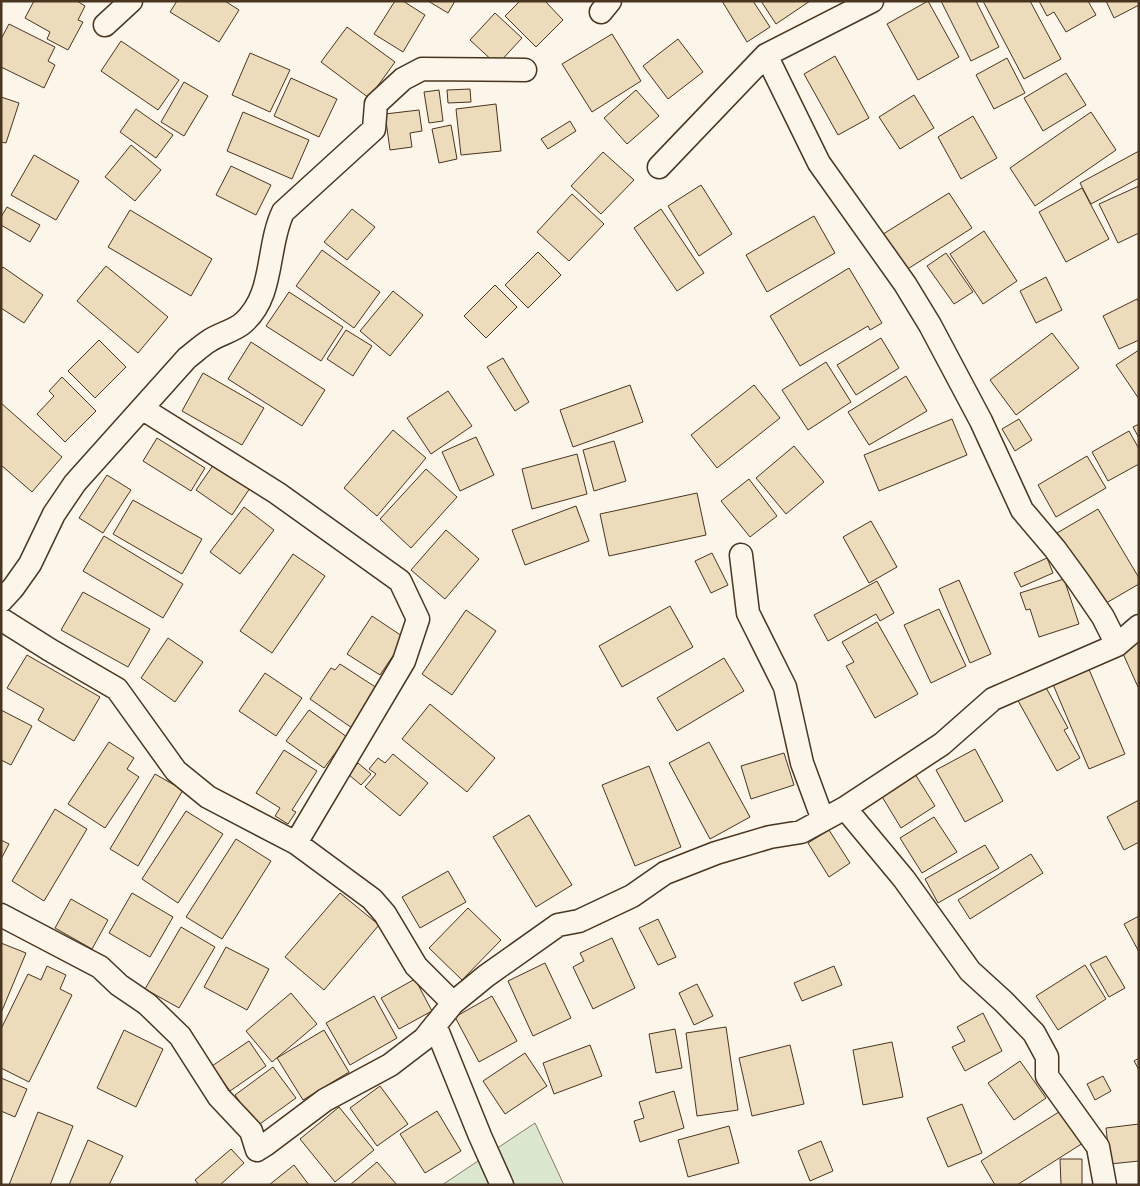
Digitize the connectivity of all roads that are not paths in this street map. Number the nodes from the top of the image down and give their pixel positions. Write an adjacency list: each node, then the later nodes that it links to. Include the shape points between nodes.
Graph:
1 (131, 1): 3 (street)
2 (872, 1): 4 (street)
3 (105, 25)
4 (766, 55): 6 (street); 12 (street, via 819,163 905,284 930,325 981,421 1022,510 1079,582)
5 (525, 70): 7 (street, via 422,69 403,79 376,104 374,129 283,212 277,225 259,304 242,324 209,341 188,358)
6 (659, 167)
7 (143, 409): 9 (street, via 76,483 54,514 30,564); 15 (street, via 277,493 400,581 418,619 404,661)
8 (741, 554): 14 (street, via 748,613 784,686 802,763)
9 (1, 601)
10 (1, 619): 15 (street, via 117,689 176,771 208,797)
11 (1139, 626): 12 (street)
12 (1117, 645): 13 (street, via 992,699 942,744)
13 (845, 808): 14 (street); 20 (street, via 904,880 970,971 1034,1033 1047,1057 1048,1076 1098,1147)
14 (823, 820): 17 (street, via 801,832 770,837 716,853 665,873 632,896 579,921 558,925)
15 (296, 843): 17 (street, via 372,899 385,914 416,966)
16 (1, 915): 18 (street, via 100,967 147,1004 180,1036 219,1097 251,1131 257,1150 325,1100 390,1065 424,1039)
17 (453, 1003): 18 (street)
18 (435, 1025): 19 (street)
19 (502, 1185)
20 (1105, 1185)

